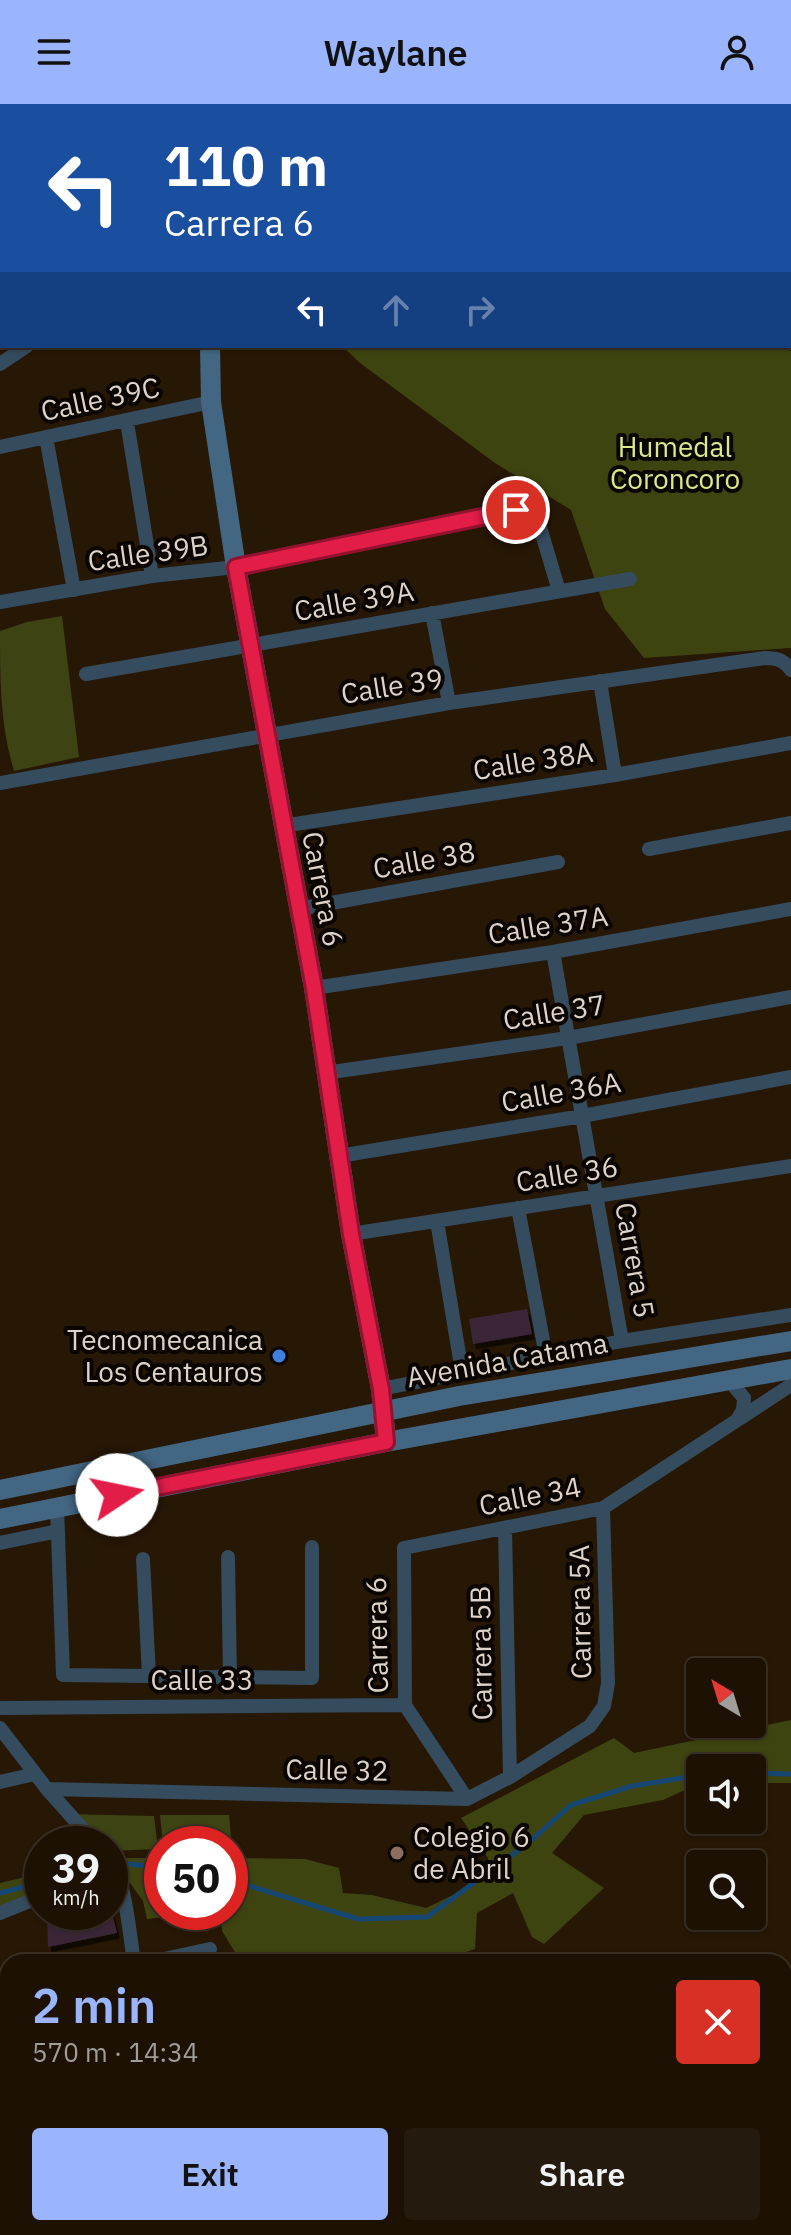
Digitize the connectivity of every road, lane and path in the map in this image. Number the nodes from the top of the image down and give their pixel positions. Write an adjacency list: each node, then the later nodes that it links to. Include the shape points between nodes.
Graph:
1 (24, 348): 3 (street)
2 (210, 348): 4 (main road, Carrera 6)
3 (0, 364)
4 (211, 402): 5 (street, Calle 39C); 8 (main road, Carrera 6)
5 (127, 422): 6 (street, Calle 39C); 9 (street)
6 (46, 437): 7 (street, Calle 39C); 11 (street)
7 (0, 447)
8 (236, 567): 9 (street, Calle 39B); 12 (street, Calle 39B, via 527,510 537,517); 15 (main road, Carrera 6)
9 (152, 576): 11 (street, Calle 39B)
10 (630, 579): 12 (street, Calle 39A)
11 (74, 590): 13 (street, Calle 39B)
12 (559, 591): 14 (street, Calle 39A)
13 (0, 602)
14 (432, 613): 15 (street, Calle 39A); 19 (street)
15 (251, 645): 17 (street, Calle 39A); 20 (main road, Carrera 6)
16 (791, 670): 18 (street, Calle 39, via 777,658 765,658)
17 (86, 674)
18 (600, 681): 19 (street, Calle 39); 22 (street)
19 (449, 703): 20 (street, Calle 39)
20 (268, 733): 23 (street, Calle 39); 25 (main road, Carrera 6)
21 (791, 743): 22 (street, Calle 38A)
22 (615, 775): 25 (street, Calle 38A)
23 (0, 783)
24 (791, 823): 26 (street)
25 (282, 826): 28 (main road, Carrera 6)
26 (649, 849)
27 (558, 862): 28 (street, Calle 38)
28 (298, 909): 31 (main road, Carrera 6)
29 (791, 909): 30 (street, Calle 37A)
30 (553, 952): 31 (street, Calle 37A); 33 (street, Carrera 5)
31 (314, 988): 34 (main road, Carrera 6)
32 (791, 997): 33 (street, Calle 37)
33 (568, 1038): 34 (street, Calle 37); 36 (street, Carrera 5)
34 (325, 1073): 37 (main road, Carrera 6)
35 (791, 1077): 36 (street, Calle 36A)
36 (582, 1116): 37 (street, Calle 36A); 39 (street, Carrera 5)
37 (339, 1156): 42 (main road, Carrera 6)
38 (791, 1166): 39 (street, Calle 36)
39 (597, 1196): 40 (street, Calle 36); 44 (street, Carrera 5)
40 (518, 1208): 41 (street, Calle 36); 46 (street)
41 (437, 1221): 42 (street, Calle 36); 48 (street)
42 (351, 1234): 51 (main road, Carrera 6)
43 (791, 1315): 44 (street, Avenida Catama)
44 (622, 1341): 46 (street, Avenida Catama)
45 (791, 1341): 52 (main road, Avenida Catama)
46 (546, 1356): 48 (street, Avenida Catama)
47 (791, 1369): 49 (main road, Avenida Catama)
48 (462, 1372): 51 (street, Avenida Catama)
49 (729, 1380): 53 (street, via 744,1398); 54 (main road, Avenida Catama)
50 (791, 1385): 53 (street, Calle 34)
51 (381, 1389): 52 (main road, Carrera 6)
52 (383, 1411): 54 (main road, Carrera 6); 55 (main road, Avenida Catama)
53 (737, 1420): 57 (street, Calle 34)
54 (386, 1442): 56 (main road, Avenida Catama)
55 (0, 1490)
56 (57, 1507): 58 (main road, Avenida Catama); 60 (street)
57 (603, 1508): 59 (street, Calle 34); 70 (street, Carrera 5A, via 608,1683)
58 (0, 1519)
59 (505, 1528): 63 (street, Calle 34); 73 (street, Carrera 5B)
60 (58, 1531): 61 (street); 66 (street, via 63,1675)
61 (0, 1543)
62 (312, 1547): 67 (street, via 312,1678)
63 (404, 1548): 68 (street, Carrera 6)
64 (228, 1557): 67 (street)
65 (143, 1559): 66 (street)
66 (149, 1676): 67 (street)
67 (230, 1677)
68 (405, 1705): 69 (street, Calle 33); 76 (street, Carrera 6)
69 (0, 1708)
70 (600, 1713): 73 (street, Calle 32, via 590,1726)
71 (0, 1728): 72 (street)
72 (35, 1774): 74 (street); 75 (street)
73 (510, 1777): 76 (street, Calle 32)
74 (0, 1782)
75 (47, 1789): 76 (street, Calle 32); 77 (street)
76 (467, 1799)
77 (80, 1826)
78 (24, 1903): 79 (street)
79 (0, 1913)
80 (127, 1930): 82 (street)
81 (210, 1949): 83 (street)
82 (132, 1954)
83 (187, 1954)

